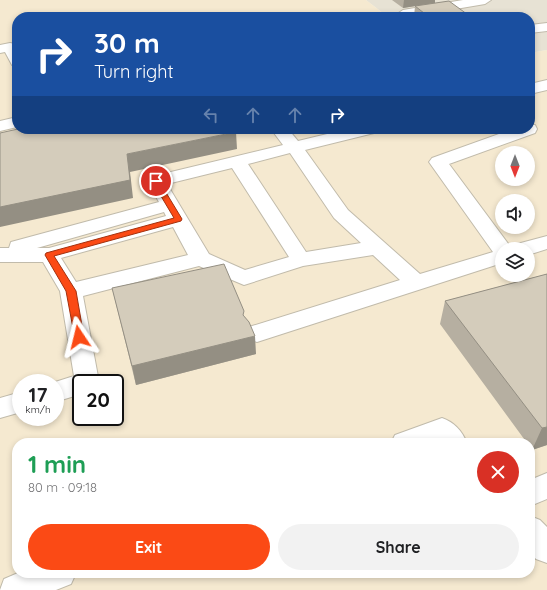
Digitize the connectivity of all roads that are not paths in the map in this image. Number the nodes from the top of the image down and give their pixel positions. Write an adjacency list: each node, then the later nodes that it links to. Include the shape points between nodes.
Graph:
1 (485, 0): 2 (lane)
2 (415, 12)
3 (547, 27): 4 (lane)
4 (535, 28)
5 (0, 49): 6 (lane, via 10,47)
6 (12, 51)
7 (547, 85): 8 (lane)
8 (535, 88)
9 (12, 123): 10 (lane)
10 (0, 126)
11 (283, 134): 14 (lane)
12 (329, 134): 14 (lane)
13 (513, 134): 17 (lane, via 438,162)
14 (294, 147): 15 (lane); 20 (lane, via 341,214)
15 (237, 161): 16 (lane, via 156,181); 25 (lane)
16 (174, 212): 21 (lane); 22 (lane); 24 (lane)
17 (497, 242)
18 (547, 242): 19 (lane)
19 (535, 246)
20 (378, 248): 25 (lane); 26 (lane)
21 (0, 254): 22 (lane)
22 (49, 255): 27 (lane)
23 (495, 258): 26 (lane)
24 (201, 259): 25 (lane, via 244,278); 27 (lane)
25 (301, 260)
26 (416, 283): 28 (lane)
27 (71, 291): 29 (lane)
28 (257, 334)
29 (86, 374)
30 (12, 405): 31 (lane)
31 (0, 408)
32 (418, 438): 33 (lane, via 442,429)
33 (450, 438)
34 (547, 486): 35 (lane)
35 (535, 491)
36 (535, 536): 37 (lane)
37 (547, 549)
38 (47, 578): 39 (lane)
39 (15, 590)

